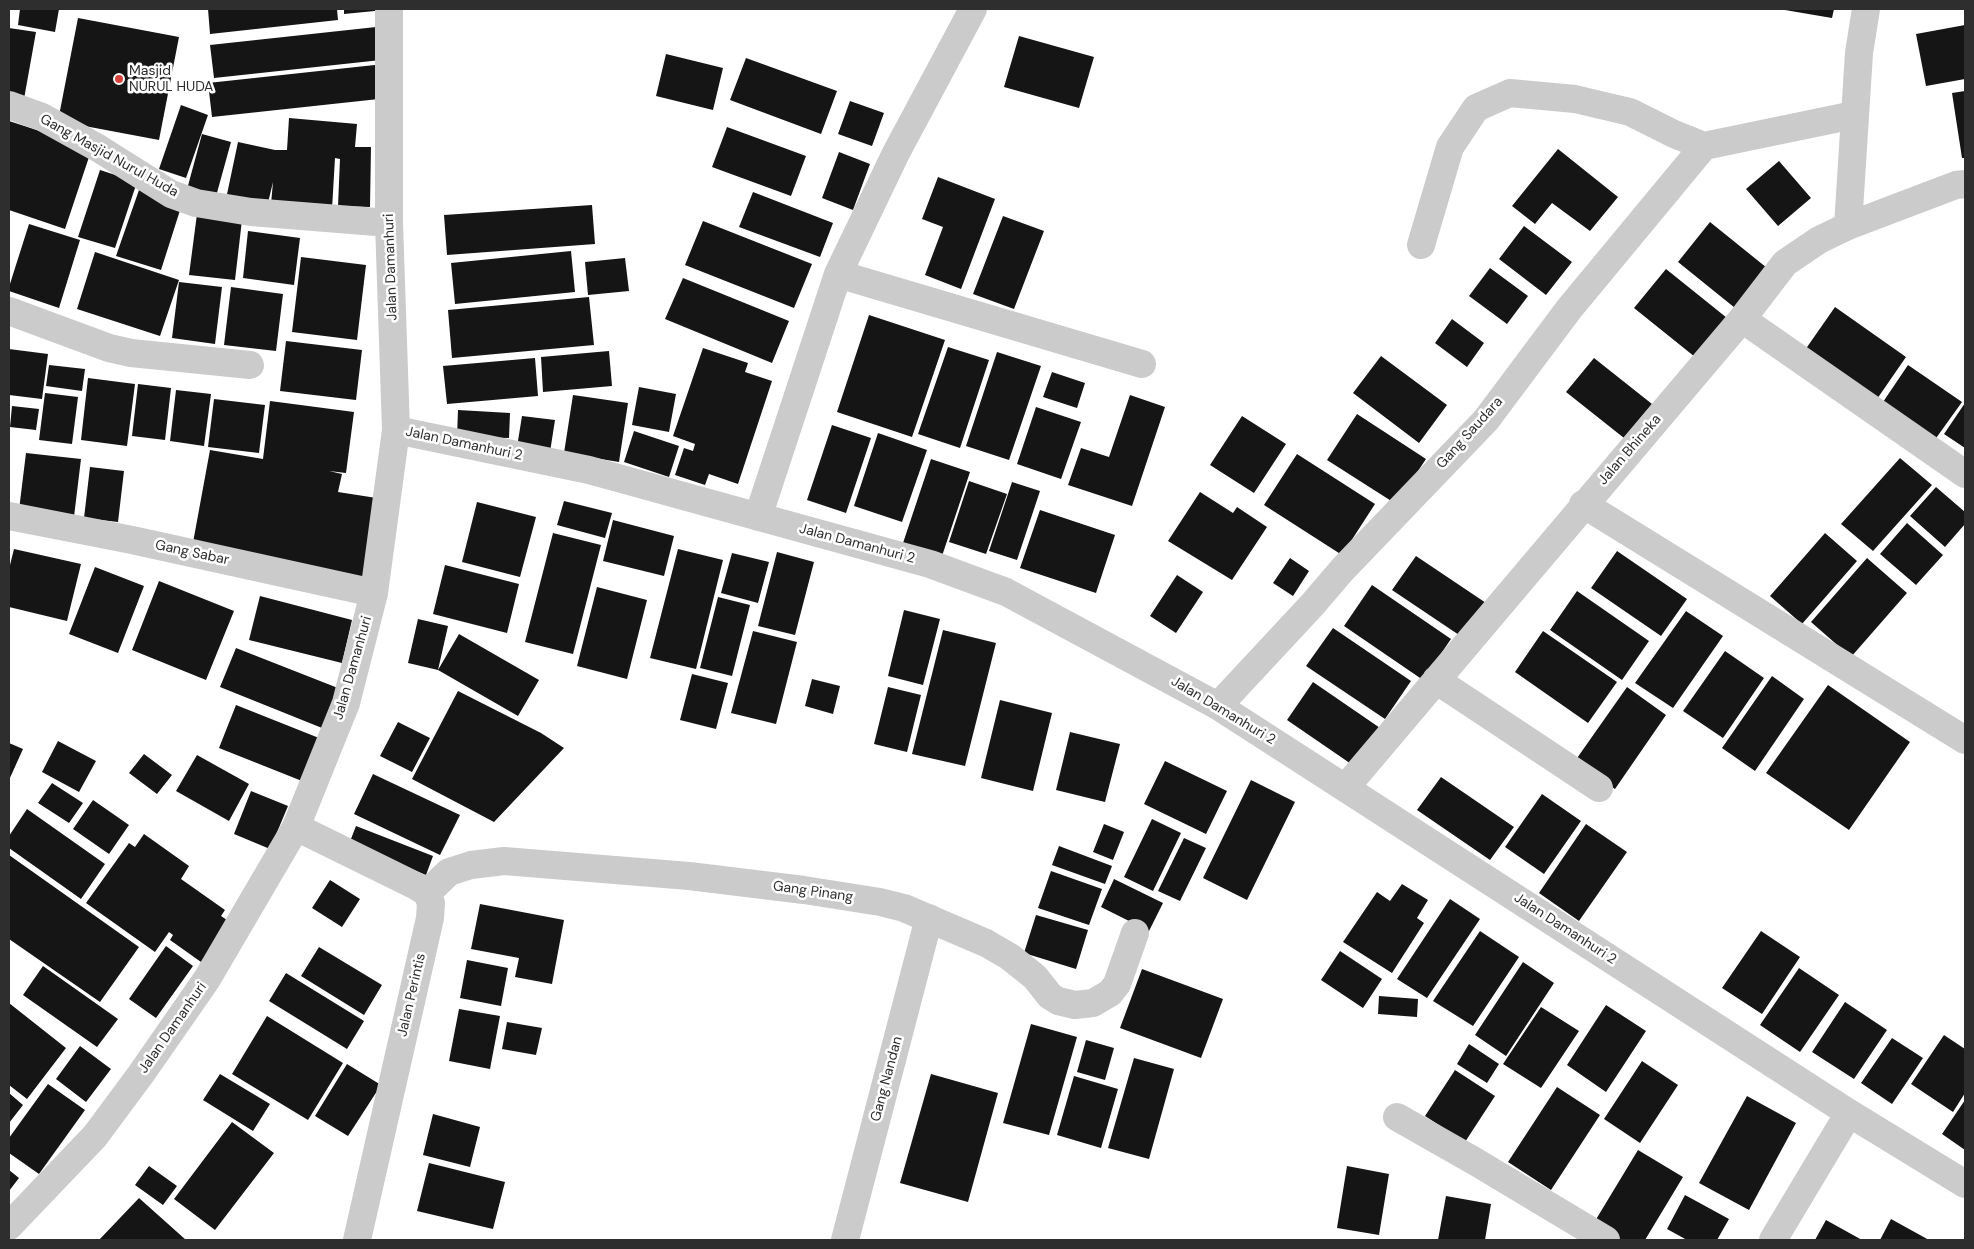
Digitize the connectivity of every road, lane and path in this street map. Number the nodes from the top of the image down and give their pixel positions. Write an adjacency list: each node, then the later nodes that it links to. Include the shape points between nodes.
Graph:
1 (390, 9): 8 (street, Jalan Damanhuri)
2 (973, 9): 11 (street, via 896,153)
3 (1866, 9): 5 (street)
4 (9, 105): 8 (street, Gang Masjid Nurul Huda, via 42,117 171,194 196,202 251,212)
5 (1854, 115): 6 (street); 9 (street)
6 (1704, 146): 10 (street, via 1630,112 1574,99 1510,94 1476,108 1450,147); 23 (street, Gang Saudara, via 1569,309 1486,420 1342,570)
7 (1965, 184): 9 (street, Jalan Bhineka)
8 (389, 223): 16 (street, Jalan Damanhuri)
9 (1848, 226): 13 (street, Jalan Bhineka, via 1784,263)
10 (1421, 245)
11 (838, 274): 14 (street); 20 (street)
12 (9, 311): 15 (street, via 130,353)
13 (1742, 319): 17 (street); 18 (street, Jalan Bhineka)
14 (1142, 364)
15 (250, 365)
16 (396, 430): 20 (street, Jalan Damanhuri 2, via 589,470); 21 (street, Jalan Damanhuri)
17 (1965, 474)
18 (1583, 504): 22 (street, Jalan Bhineka); 24 (street)
19 (9, 516): 21 (street, Gang Sabar)
20 (758, 517): 23 (street, Jalan Damanhuri 2, via 930,564 1006,592)
21 (374, 593): 27 (street, Jalan Damanhuri, via 346,704)
22 (1436, 680): 25 (street, Jalan Bhineka); 26 (street)
23 (1218, 706): 25 (street, Jalan Damanhuri 2)
24 (1965, 740)
25 (1346, 787): 31 (street, Jalan Damanhuri 2)
26 (1599, 788)
27 (296, 827): 28 (street); 34 (street, Jalan Damanhuri, via 208,978 141,1074 95,1136)
28 (427, 893): 29 (street, Gang Pinang, via 449,872 471,865 504,861 689,876 804,890 880,902); 35 (street, Jalan Perintis, via 431,903 430,918)
29 (929, 918): 30 (street, Gang Pinang, via 986,942 1035,977 1050,996 1075,1005 1093,1003 1110,993 1117,984); 36 (street, Gang Nandan)
30 (1135, 932)
31 (1849, 1113): 33 (street, Jalan Damanhuri 2); 38 (street)
32 (1397, 1117): 37 (street)
33 (1965, 1184)
34 (9, 1226)
35 (357, 1240)
36 (845, 1240)
37 (1606, 1240)
38 (1773, 1240)

